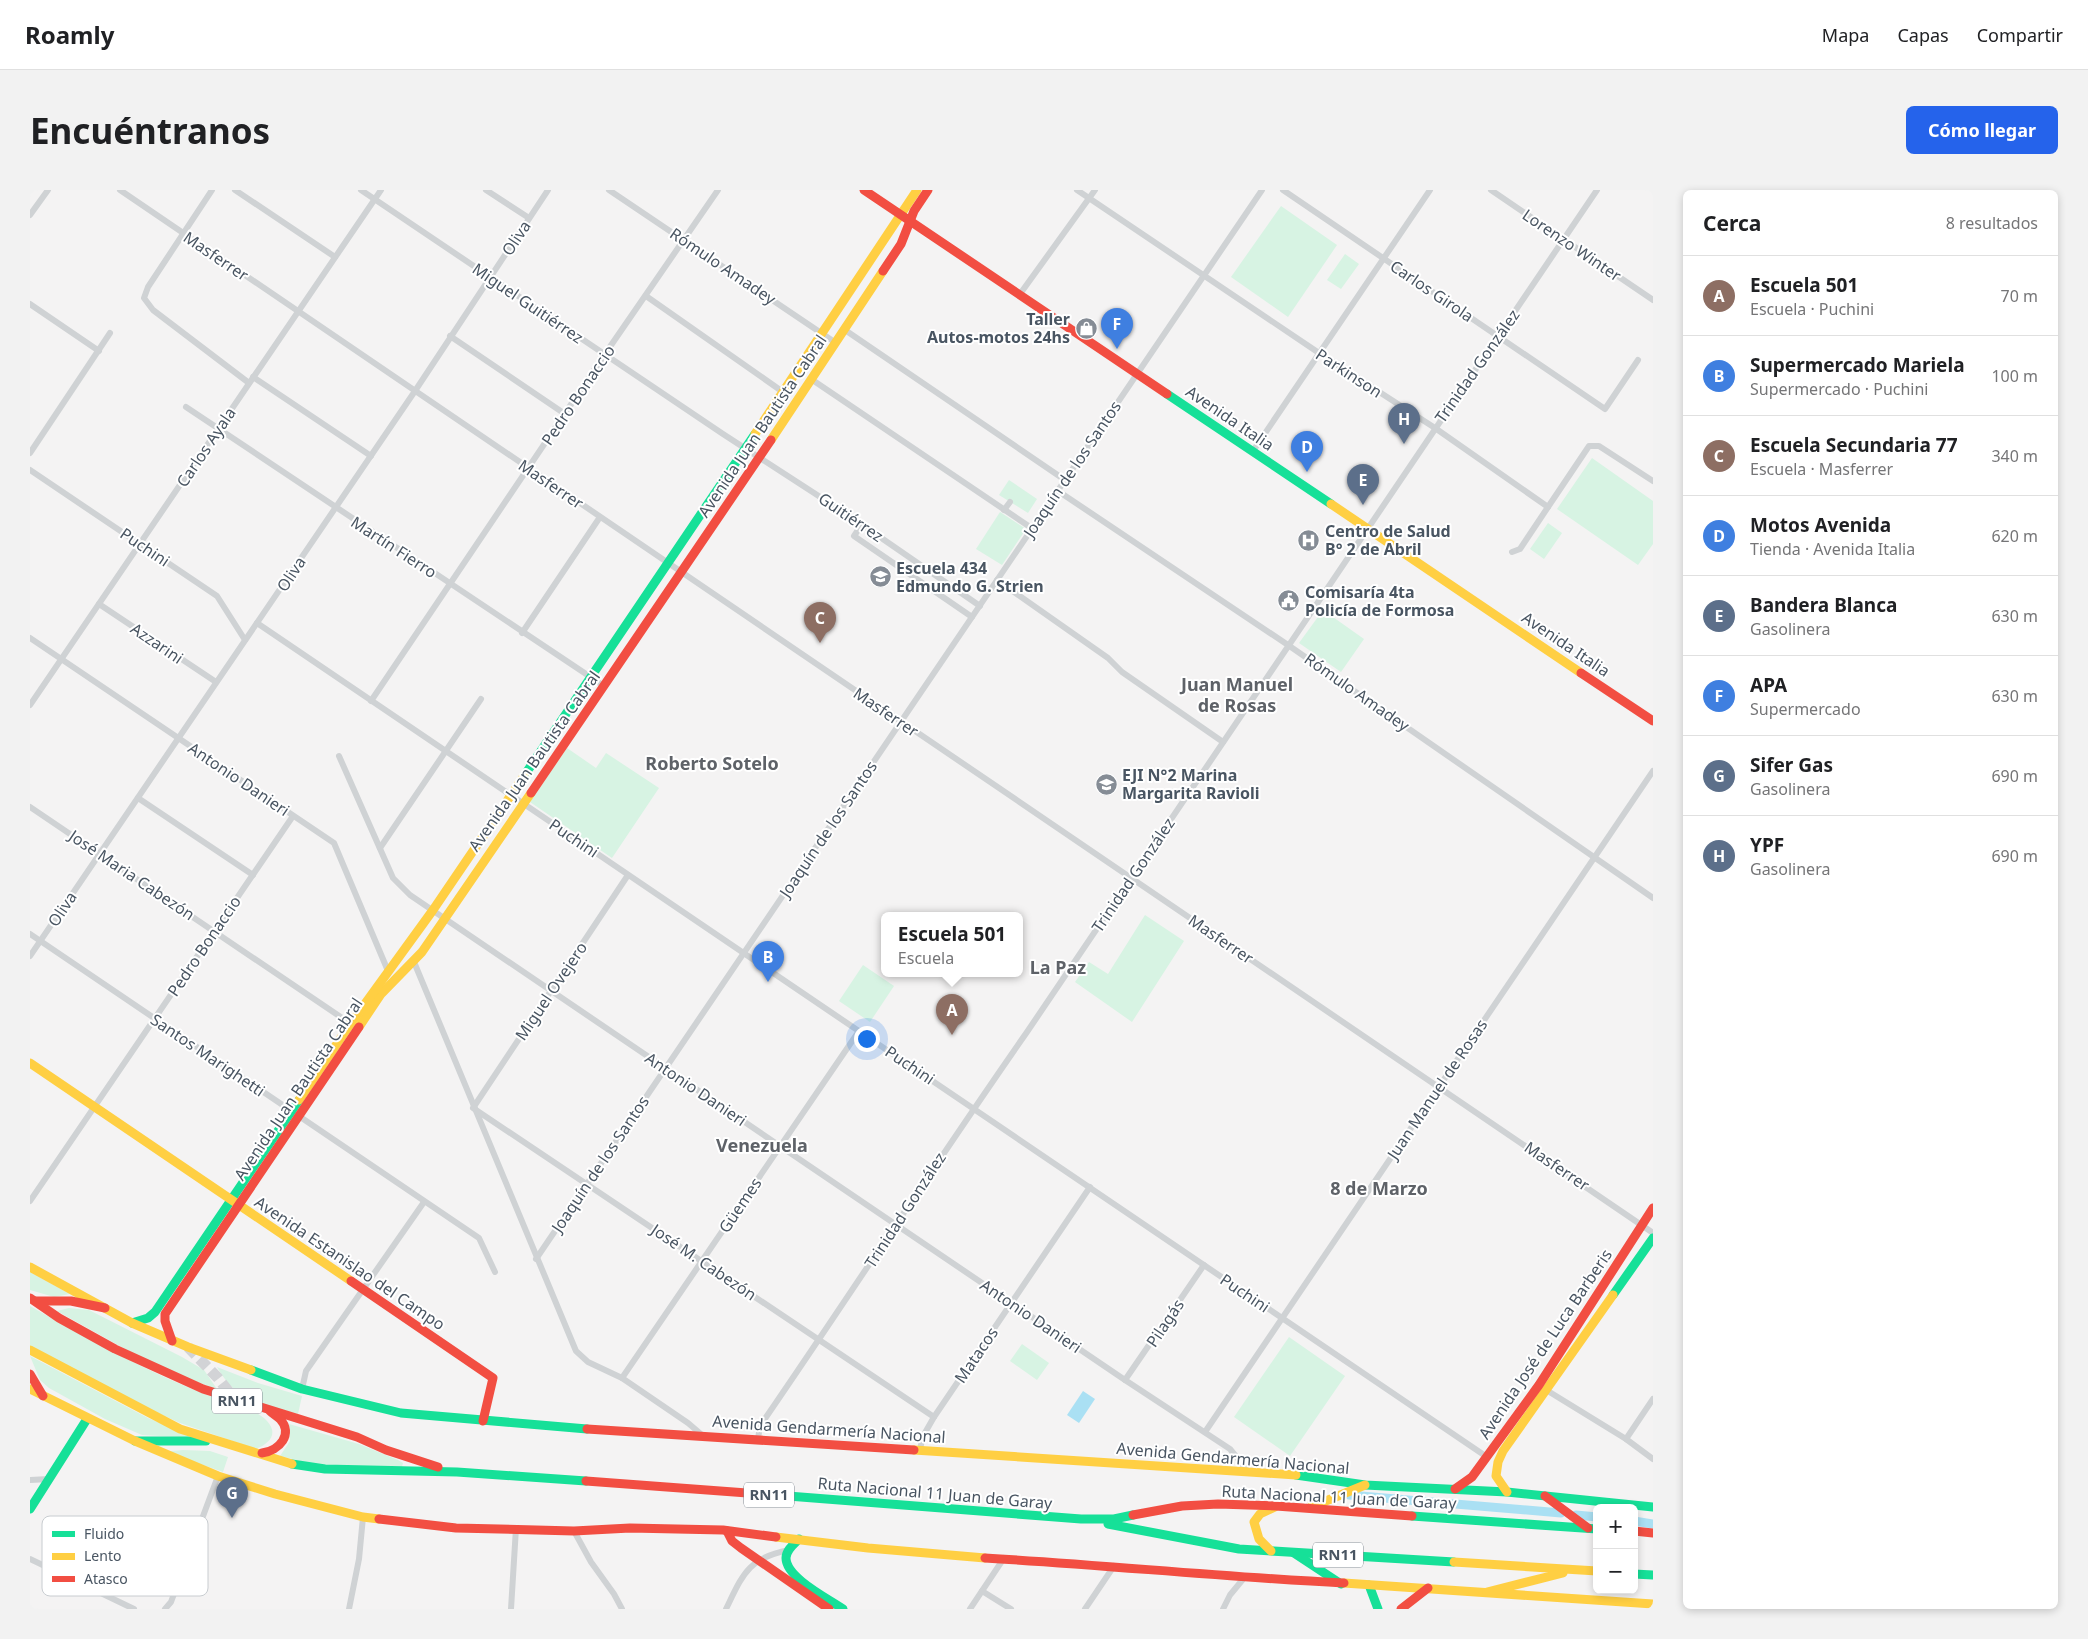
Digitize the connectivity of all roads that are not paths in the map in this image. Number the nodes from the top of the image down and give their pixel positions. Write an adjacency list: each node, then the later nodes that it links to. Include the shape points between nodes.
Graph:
1 (48, 190): 24 (street)
2 (120, 190): 27 (street, Masferrer)
3 (212, 190): 27 (street)
4 (235, 190): 30 (street)
5 (362, 190): 22 (street, Miguel Guitiérrez)
6 (381, 190): 22 (street, Carlos Ayala)
7 (486, 190): 25 (street)
8 (548, 190): 25 (street, Oliva)
9 (609, 190): 29 (street, Rómulo Amadey)
10 (718, 190): 29 (street, Pedro Bonaccio)
11 (864, 190): 23 (main road, Avenida Italia)
12 (917, 190): 23 (main road, Avenida Juan Bautista Cabral)
13 (928, 190): 26 (main road, Avenida Juan Bautista Cabral)
14 (1077, 190): 21 (street, Parkinson)
15 (1094, 190): 21 (street)
16 (1262, 190): 32 (street, Joaquín de los Santos)
17 (1283, 190): 31 (street, Carlos Girola)
18 (1430, 190): 31 (street)
19 (1491, 190): 28 (street, Lorenzo Winter)
20 (1597, 190): 28 (street, Trinidad González)
21 (1089, 198): 32 (street, Parkinson); 34 (street)
22 (375, 199): 30 (street, Carlos Ayala); 33 (street, Miguel Guitiérrez)
23 (900, 215): 26 (main road, Avenida Italia); 41 (main road, Avenida Juan Bautista Cabral)
24 (30, 216)
25 (529, 218): 33 (street, Oliva)
26 (910, 221): 34 (main road, Avenida Italia); 39 (main road, Avenida Juan Bautista Cabral, via 901,244)
27 (183, 234): 38 (street, Masferrer); 51 (street, via 144,298 153,310)
28 (1564, 239): 36 (street, Lorenzo Winter); 43 (street, Trinidad González)
29 (683, 240): 35 (street, Pedro Bonaccio); 41 (street, Rómulo Amadey)
30 (335, 257): 38 (street, Carlos Ayala)
31 (1384, 258): 43 (street, Carlos Girola); 46 (street)
32 (1203, 274): 46 (street, Parkinson); 49 (street, Joaquín de los Santos)
33 (489, 277): 42 (street, Oliva); 47 (street, Miguel Guitiérrez)
34 (1020, 294): 49 (main road, Avenida Italia)
35 (646, 296): 47 (street, Pedro Bonaccio); 53 (street)
36 (1653, 300)
37 (30, 304): 45 (street)
38 (298, 312): 51 (street, Carlos Ayala); 52 (street, Masferrer)
39 (845, 330): 44 (main road, Avenida Juan Bautista Cabral); 65 (street)
40 (110, 333): 45 (street)
41 (823, 334): 44 (street, Rómulo Amadey); 53 (main road, Avenida Juan Bautista Cabral)
42 (450, 336): 52 (street, Oliva); 55 (street)
43 (1498, 336): 48 (street, Carlos Girola, via 1605,409); 56 (street, Trinidad González)
44 (836, 343): 50 (main road, Avenida Juan Bautista Cabral)
45 (99, 351): 60 (street)
46 (1319, 353): 56 (street, Parkinson); 59 (street)
47 (605, 354): 55 (street, Pedro Bonaccio); 58 (street, Miguel Guitiérrez)
48 (1638, 360)
49 (1137, 374): 59 (main road, Avenida Italia); 65 (street, Joaquín de los Santos)
50 (811, 379): 62 (main road, Avenida Juan Bautista Cabral); 71 (street)
51 (251, 380): 57 (street, Carlos Ayala); 61 (street)
52 (415, 391): 61 (street, Oliva); 63 (street, Masferrer)
53 (783, 392): 58 (main road, Avenida Juan Bautista Cabral)
54 (186, 407): 57 (street, Martín Fierro)
55 (565, 414): 63 (street, Pedro Bonaccio)
56 (1434, 428): 69 (street, Parkinson); 75 (street, Trinidad González)
57 (218, 429): 70 (street, Martín Fierro); 76 (street, Carlos Ayala)
58 (746, 447): 62 (street, Guitiérrez); 78 (main road, Avenida Juan Bautista Cabral)
59 (1253, 451): 75 (main road, Avenida Italia)
60 (30, 454)
61 (371, 456): 70 (street, Oliva)
62 (759, 456): 73 (street, Guitiérrez); 79 (main road, Avenida Juan Bautista Cabral)
63 (528, 469): 72 (street, Masferrer); 81 (street, Pedro Bonaccio)
64 (30, 470): 76 (street, Puchini)
65 (1065, 480): 67 (street, Joaquín de los Santos)
66 (1653, 481): 69 (street, via 1599,446 1589,446)
67 (1058, 491): 74 (street, Joaquín de los Santos); 89 (street, Rómulo Amadey)
68 (1010, 502): 71 (street)
69 (1548, 507): 77 (street, via 1520,549)
70 (336, 508): 81 (street, Martín Fierro); 85 (street, Oliva)
71 (1004, 510): 74 (street)
72 (600, 517): 78 (street, Masferrer); 86 (street)
73 (862, 524): 83 (street, Guitiérrez); 84 (street, via 854,536)
74 (1033, 528): 80 (street, Joaquín de los Santos)
75 (1367, 528): 89 (street, Trinidad González); 97 (main road, Avenida Italia)
76 (140, 544): 82 (street, Carlos Ayala); 88 (street, Puchini, via 217,596)
77 (1512, 552)
78 (667, 563): 79 (street, Masferrer); 91 (main road, Avenida Juan Bautista Cabral)
79 (682, 573): 93 (main road, Avenida Juan Bautista Cabral); 98 (street, Masferrer)
80 (997, 580): 83 (street, Joaquín de los Santos); 100 (street)
81 (450, 584): 86 (street, Martín Fierro); 95 (street, Pedro Bonaccio)
82 (99, 604): 90 (street, Carlos Ayala); 92 (street, Azzarini)
83 (980, 606): 84 (street, Joaquín de los Santos)
84 (972, 617): 98 (street, Joaquín de los Santos)
85 (257, 623): 88 (street, Oliva); 95 (street, Puchini)
86 (522, 633): 91 (street, Martín Fierro)
87 (30, 638): 90 (street, Antonio Danieri)
88 (245, 640): 92 (street, Oliva)
89 (1288, 645): 100 (street, Trinidad González); 111 (street, Rómulo Amadey)
90 (61, 659): 96 (street, Carlos Ayala); 99 (street, Antonio Danieri)
91 (590, 678): 93 (street, Martín Fierro); 104 (main road, Avenida Juan Bautista Cabral)
92 (216, 682): 99 (street, Oliva)
93 (604, 686): 106 (main road, Avenida Juan Bautista Cabral)
94 (481, 699): 101 (street)
95 (371, 701): 101 (street, Puchini)
96 (30, 705)
97 (1653, 721)
98 (901, 722): 114 (street, Masferrer); 121 (street, Joaquín de los Santos)
99 (178, 738): 105 (street, Oliva); 108 (street, Antonio Danieri)
100 (1223, 742): 114 (street, Trinidad González)
101 (445, 750): 104 (street, Puchini); 109 (street)
102 (339, 756): 109 (street, Antonio Danieri)
103 (1653, 771): 111 (street, Juan Manuel de Rosas)
104 (510, 795): 106 (street, Puchini); 116 (main road, Avenida Juan Bautista Cabral)
105 (138, 798): 110 (street, Oliva); 112 (street)
106 (523, 803): 113 (street, Puchini); 117 (main road, Avenida Juan Bautista Cabral)
107 (30, 806): 110 (street, José Maria Cabezón)
108 (293, 816): 112 (street, Pedro Bonaccio); 124 (street, Antonio Danieri, via 334,843)
109 (380, 848): 116 (street, Antonio Danieri, via 393,878 410,895)
110 (100, 854): 118 (street, José Maria Cabezón); 120 (street, Oliva)
111 (1595, 856): 115 (street, Rómulo Amadey); 131 (street, Juan Manuel de Rosas)
112 (252, 875): 118 (street, Pedro Bonaccio)
113 (628, 875): 121 (street, Puchini); 125 (street, Miguel Ovejero)
114 (1131, 878): 131 (street, Masferrer); 134 (street, Trinidad González)
115 (1653, 898)
116 (433, 910): 117 (street, Antonio Danieri); 124 (main road, Avenida Juan Bautista Cabral)
117 (445, 918): 123 (main road, Avenida Juan Bautista Cabral); 125 (street, Antonio Danieri)
118 (214, 931): 126 (street, Pedro Bonaccio); 127 (street, José Maria Cabezón)
119 (30, 934): 120 (street, Santos Marighetti)
120 (40, 941): 122 (street, Oliva); 126 (street, Santos Marighetti)
121 (744, 953): 128 (street, Puchini); 130 (street, Joaquín de los Santos)
122 (30, 956)
123 (414, 962): 127 (main road, Avenida Juan Bautista Cabral); 133 (street)
124 (388, 971): 127 (main road, Avenida Juan Bautista Cabral)
125 (551, 991): 130 (street, Antonio Danieri); 133 (street, Miguel Ovejero)
126 (154, 1019): 132 (street, Pedro Bonaccio); 135 (street, Santos Marighetti)
127 (354, 1025): 135 (main road, Avenida Juan Bautista Cabral)
128 (859, 1031): 134 (street, Puchini); 136 (street, Güemes)
129 (30, 1064): 132 (main road, Avenida Estanislao del Campo)
130 (666, 1068): 136 (street, Antonio Danieri); 137 (street, Joaquín de los Santos)
131 (1438, 1087): 144 (street, Masferrer); 156 (street, Juan Manuel de Rosas)
132 (94, 1107): 139 (street, Pedro Bonaccio); 140 (main road, Avenida Estanislao del Campo)
133 (473, 1108): 137 (street, José M. Cabezón); 147 (street)
134 (973, 1109): 138 (street, Puchini); 143 (street, Trinidad González)
135 (294, 1114): 140 (main road, Avenida Juan Bautista Cabral); 141 (street, Santos Marighetti)
136 (780, 1146): 143 (street, Antonio Danieri); 148 (street, Güemes)
137 (587, 1184): 147 (street, Joaquín de los Santos); 148 (street, José M. Cabezón)
138 (1090, 1187): 149 (street, Puchini); 154 (street, Matacos)
139 (30, 1201)
140 (234, 1202): 152 (main road, Avenida Estanislao del Campo); 157 (main road, Avenida Juan Bautista Cabral, via 155,1312 148,1318); 158 (main road, Avenida Juan Bautista Cabral, via 165,1314 164,1321)
141 (424, 1202): 151 (street, Santos Marighetti, via 479,1238); 152 (street)
142 (1653, 1208): 144 (main road, Avenida José de Luca Barberis)
143 (896, 1225): 154 (street, Antonio Danieri); 159 (street, Trinidad González)
144 (1642, 1225): 145 (street, Masferrer); 164 (main road, Avenida José de Luca Barberis)
145 (1653, 1233)
146 (1653, 1238): 167 (main road, Avenida José de Luca Barberis)
147 (536, 1259): 162 (street, via 576,1351 588,1362)
148 (702, 1261): 159 (street, José M. Cabezón); 162 (street, Güemes)
149 (1204, 1265): 156 (street, Puchini); 163 (street, Pilagás)
150 (30, 1267): 155 (main road, Avenida Gendarmería Nacional)
151 (495, 1272)
152 (363, 1290): 166 (street, via 306,1371); 173 (main road, Avenida Estanislao del Campo, via 493,1378)
153 (33, 1300): 155 (main road, via 71,1301); 170 (main road, Ruta Nacional 11 Juan de Garay / RN11, via 129,1356 203,1389)
154 (1011, 1303): 163 (street, Antonio Danieri); 171 (street, Matacos)
155 (105, 1308): 157 (main road, Avenida Gendarmería Nacional)
156 (1282, 1318): 174 (street, Juan Manuel de Rosas); 182 (street, Puchini)
157 (132, 1322): 158 (main road, Avenida Gendarmería Nacional)
158 (172, 1341): 166 (main road, Avenida Gendarmería Nacional)
159 (818, 1341): 171 (street, José M. Cabezón); 176 (street, Trinidad González, via 760,1426)
160 (30, 1350): 178 (main road, Ruta Nacional 11 Juan de Garay / RN11, via 180,1429)
161 (30, 1374): 168 (main road)
162 (622, 1378): 175 (street)
163 (1125, 1380): 174 (street, Antonio Danieri)
164 (1539, 1385): 167 (street); 182 (main road, Avenida José de Luca Barberis)
165 (30, 1389): 168 (main road)
166 (302, 1389): 173 (main road, Avenida Gendarmería Nacional, via 401,1413)
167 (1547, 1391): 177 (street); 191 (main road, Avenida José de Luca Barberis, via 1498,1462 1496,1476)
168 (43, 1396): 172 (main road)
169 (1653, 1400): 177 (street)
170 (267, 1408): 181 (main road, via 280,1420 284,1436 277,1450); 185 (main road, Ruta Nacional 11 Juan de Garay / RN11, via 357,1437 422,1463)
171 (934, 1418): 180 (street, Matacos, via 922,1438)
172 (87, 1419): 179 (main road); 187 (main road)
173 (483, 1421): 175 (main road, Avenida Gendarmería Nacional)
174 (1205, 1432): 184 (street, Antonio Danieri, via 1230,1449)
175 (702, 1435): 176 (main road, Avenida Gendarmería Nacional)
176 (758, 1439): 180 (main road, Avenida Gendarmería Nacional)
177 (1626, 1439): 183 (street)
178 (216, 1440): 179 (main road); 181 (main road, Ruta Nacional 11 Juan de Garay / RN11)
179 (135, 1441): 186 (main road)
180 (920, 1451): 184 (main road, Avenida Gendarmería Nacional)
181 (257, 1453): 185 (main road, Ruta Nacional 11 Juan de Garay / RN11, via 296,1465 325,1469)
182 (1487, 1457): 190 (main road, Avenida José de Luca Barberis, via 1472,1477)
183 (1653, 1459)
184 (1248, 1471): 189 (main road, Avenida Gendarmería Nacional)
185 (457, 1472): 199 (main road, Ruta Nacional 11 Juan de Garay / RN11)
186 (218, 1476): 197 (street); 198 (main road)
187 (49, 1479): 188 (street); 196 (main road)
188 (30, 1480)
189 (1365, 1484): 190 (main road, Avenida Gendarmería Nacional); 194 (main road)
190 (1454, 1489): 191 (main road, Avenida Gendarmería Nacional)
191 (1508, 1492): 192 (main road, Avenida Gendarmería Nacional)
192 (1545, 1496): 195 (main road, Avenida Gendarmería Nacional); 201 (main road)
193 (1276, 1506): 194 (main road, Ruta Nacional 11 Juan de Garay / RN11); 199 (main road, Ruta Nacional 11 Juan de Garay / RN11, via 1218,1504 1114,1519); 208 (main road, via 1260,1514 1254,1522 1254,1533)
194 (1308, 1508): 201 (main road, Ruta Nacional 11 Juan de Garay / RN11)
195 (1653, 1508)
196 (30, 1509)
197 (203, 1516)
198 (363, 1517): 200 (main road, via 456,1528); 230 (street)
199 (1081, 1519): 208 (main road, Ruta Nacional 11 Juan de Garay / RN11, via 1202,1543)
200 (516, 1528): 202 (main road); 231 (street)
201 (1592, 1528)
202 (574, 1531): 203 (main road, via 630,1528); 232 (street)
203 (727, 1531): 206 (main road); 212 (main road, via 732,1541)
204 (1638, 1531): 205 (main road)
205 (1653, 1533)
206 (799, 1539): 207 (main road); 211 (main road, via 897,1551)
207 (789, 1550): 212 (street, via 768,1554); 235 (main road, via 786,1559 792,1574)
208 (1271, 1550): 209 (main road, Ruta Nacional 11 Juan de Garay / RN11)
209 (1293, 1552): 215 (main road, Ruta Nacional 11 Juan de Garay / RN11); 220 (main road)
210 (30, 1558): 213 (street)
211 (1004, 1558): 214 (main road); 223 (street)
212 (758, 1560): 233 (street, via 744,1574); 234 (main road)
213 (42, 1564)
214 (1114, 1566): 219 (main road); 238 (street)
215 (1573, 1570): 216 (main road, Ruta Nacional 11 Juan de Garay / RN11); 224 (main road)
216 (1593, 1571)
217 (1638, 1574): 218 (main road)
218 (1653, 1574)
219 (1244, 1578): 220 (main road); 239 (street)
220 (1341, 1584): 221 (main road)
221 (1369, 1585): 222 (main road); 240 (main road)
222 (1428, 1588): 224 (main road); 241 (main road)
223 (982, 1591): 236 (street); 237 (street)
224 (1487, 1592): 227 (main road)
225 (107, 1596): 228 (street)
226 (172, 1596): 229 (street)
227 (1653, 1604)
228 (134, 1609)
229 (165, 1609)
230 (349, 1609)
231 (510, 1609)
232 (622, 1609)
233 (726, 1609)
234 (829, 1609)
235 (843, 1609)
236 (970, 1609)
237 (1011, 1609)
238 (1085, 1609)
239 (1223, 1609)
240 (1378, 1609)
241 (1401, 1609)

